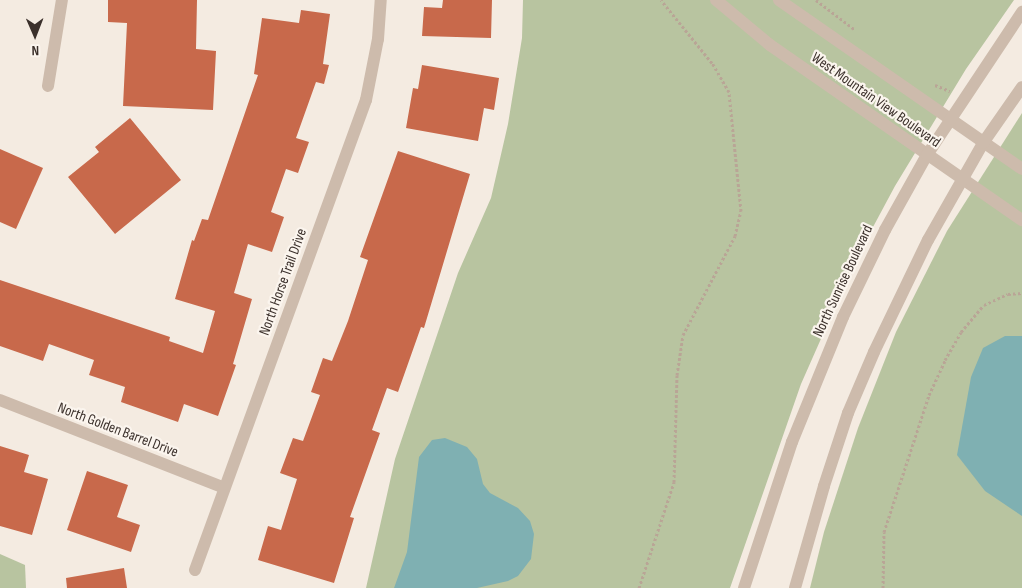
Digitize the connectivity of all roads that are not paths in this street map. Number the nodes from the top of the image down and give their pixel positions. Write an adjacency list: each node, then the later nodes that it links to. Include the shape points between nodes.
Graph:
1 (62, 0): 6 (street)
2 (381, 0): 15 (street, North Horse Trail Drive, via 378,39 366,100)
3 (716, 0): 10 (street, West Mountain View Boulevard, via 770,45)
4 (780, 0): 8 (street, West Mountain View Boulevard)
5 (1022, 12): 8 (street, North Sunrise Boulevard)
6 (48, 86)
7 (1022, 87): 9 (street)
8 (951, 118): 9 (street, West Mountain View Boulevard); 10 (street, North Sunrise Boulevard)
9 (983, 143): 11 (street, West Mountain View Boulevard); 12 (street)
10 (927, 155): 12 (street, West Mountain View Boulevard); 17 (street, North Sunrise Boulevard, via 885,230 816,378)
11 (1022, 169)
12 (961, 180): 13 (street, West Mountain View Boulevard); 18 (street, via 924,248 848,413)
13 (1022, 220)
14 (0, 400): 15 (street, North Golden Barrel Drive)
15 (224, 488): 16 (street, North Horse Trail Drive)
16 (195, 570)
17 (744, 588)
18 (795, 588)

